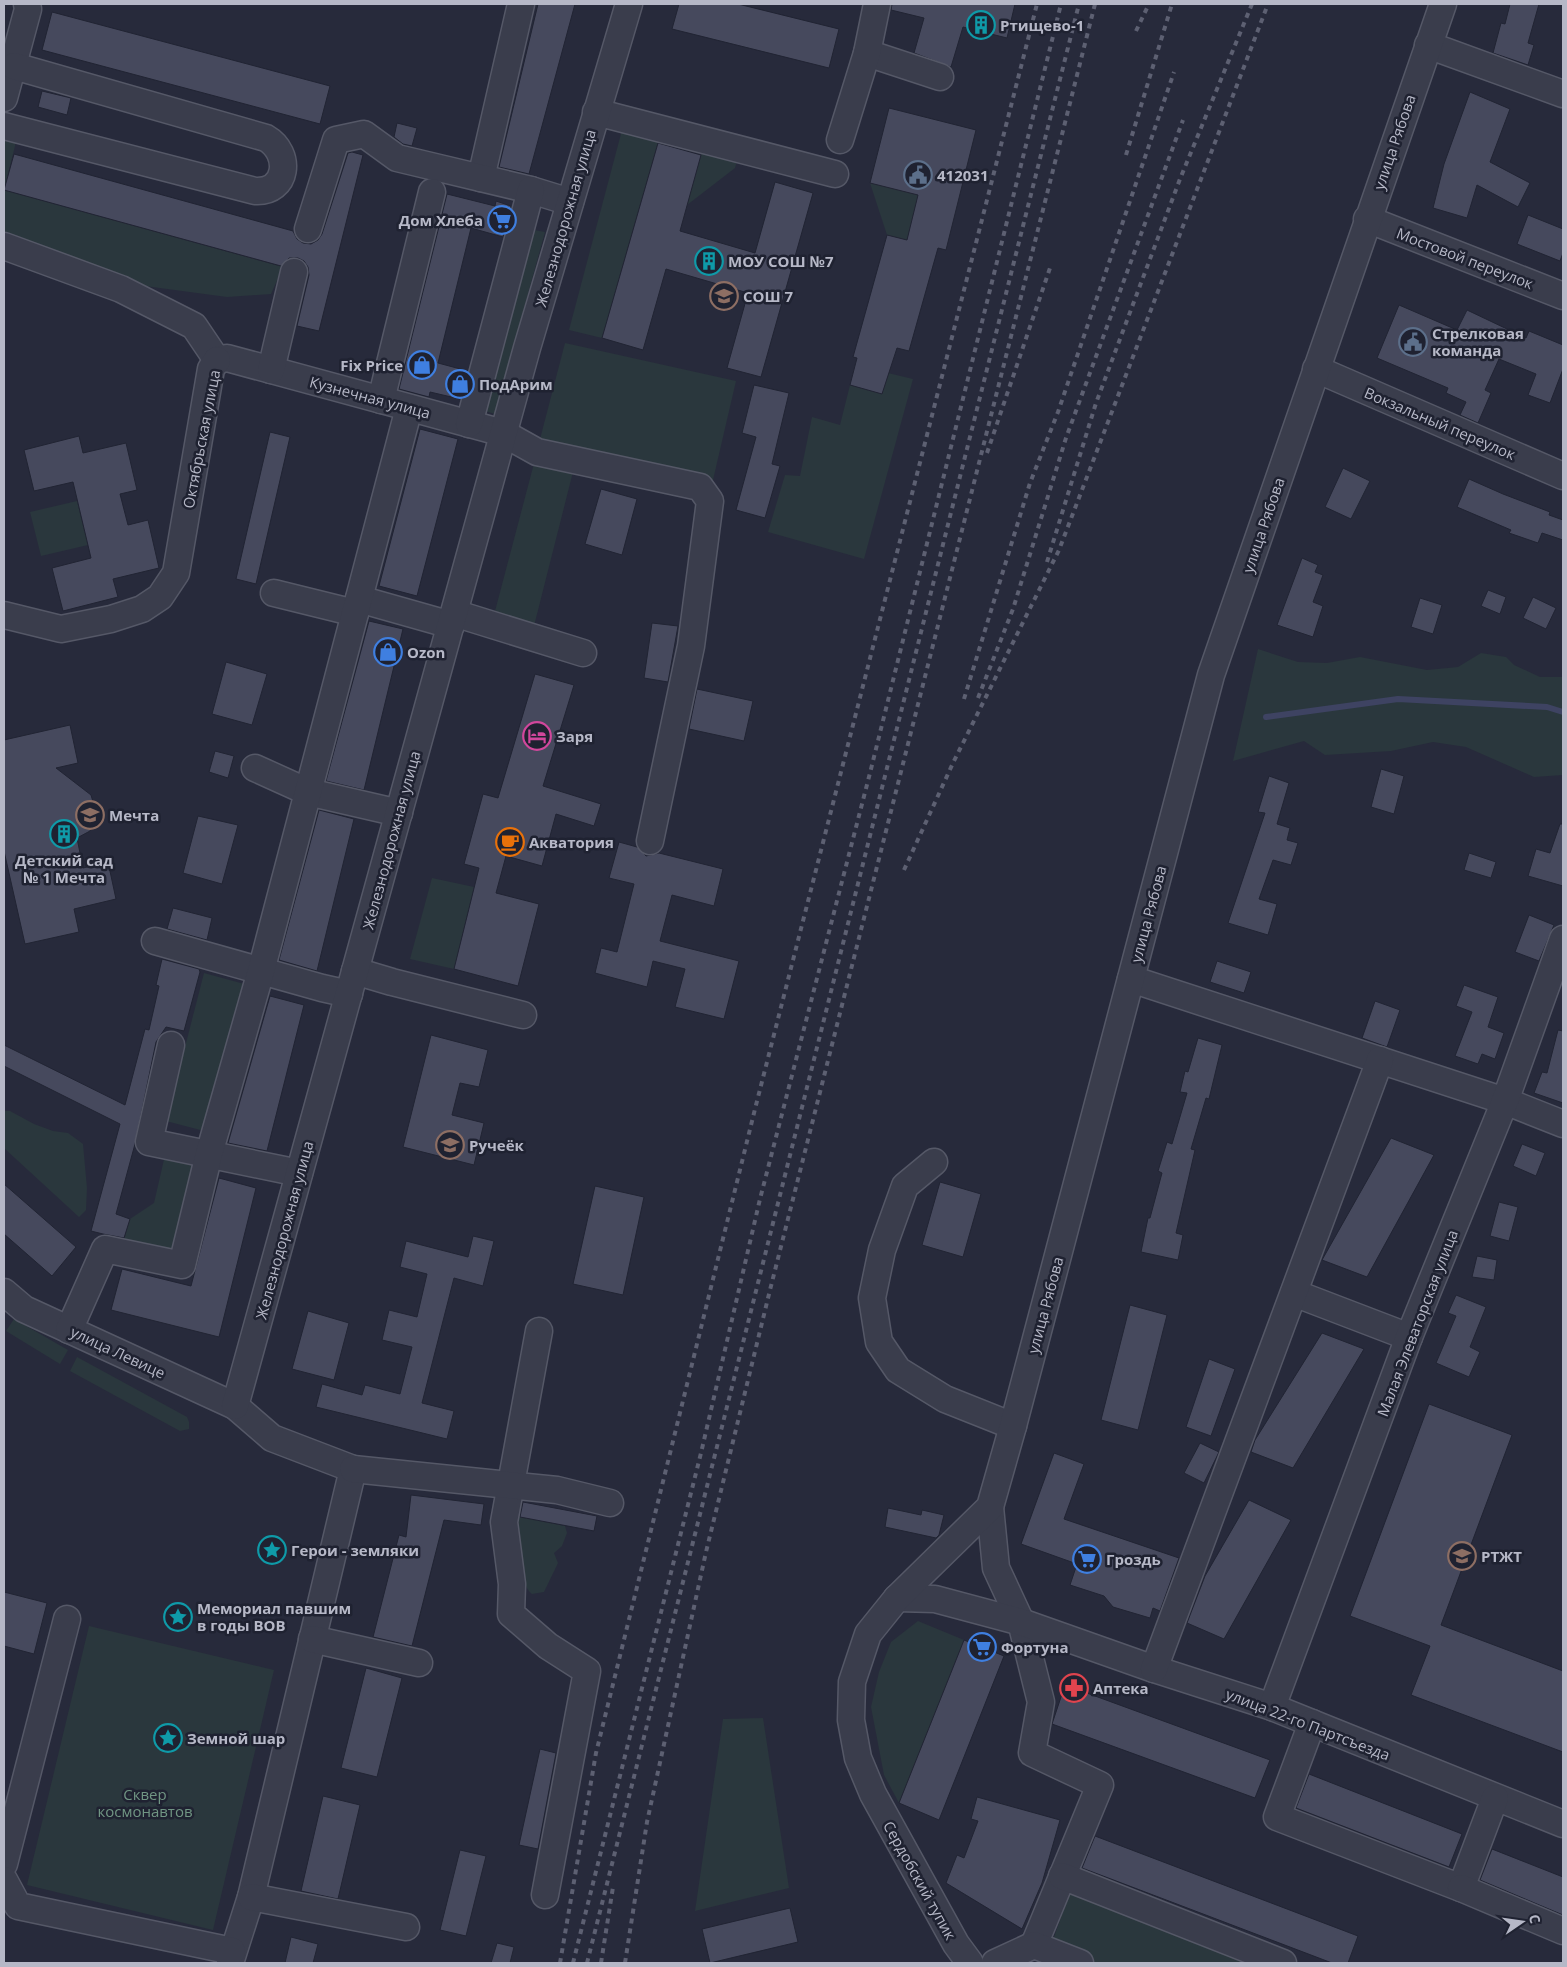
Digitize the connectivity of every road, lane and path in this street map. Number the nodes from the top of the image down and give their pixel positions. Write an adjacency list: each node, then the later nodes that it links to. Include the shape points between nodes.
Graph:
1 (521, 4): 16 (street)
2 (629, 4): 12 (street, Железнодорожная улица)
3 (877, 4): 7 (street)
4 (1444, 4): 6 (street, улица Рябова)
5 (27, 6): 8 (street)
6 (1428, 45): 10 (street); 20 (street, улица Рябова)
7 (866, 53): 9 (street); 14 (street)
8 (14, 66): 11 (street); 13 (street, via 266,138 276,143 284,162 273,188 256,191)
9 (940, 77)
10 (1563, 94)
11 (4, 98)
12 (596, 112): 15 (street); 19 (street, Железнодорожная улица)
13 (4, 126)
14 (840, 140)
15 (835, 174)
16 (481, 178): 17 (street); 21 (street, via 396,158 364,134 336,140)
17 (531, 190): 19 (street); 30 (street)
18 (432, 192): 28 (street)
19 (570, 202): 31 (street, Железнодорожная улица)
20 (1367, 219): 24 (street, Мостовой переулок); 27 (street, улица Рябова)
21 (308, 229)
22 (4, 246): 25 (street, Октябрьская улица, via 121,289 194,326)
23 (294, 272): 26 (street)
24 (1563, 296)
25 (217, 360): 26 (street, Кузнечная улица, via 227,358); 35 (street, Октябрьская улица, via 211,369 176,573 160,597 142,609 61,629)
26 (271, 370): 28 (street, Кузнечная улица)
27 (1316, 370): 32 (street, Вокзальный переулок); 45 (street, улица Рябова, via 1211,675)
28 (380, 400): 29 (street, Кузнечная улица)
29 (409, 408): 30 (street, Кузнечная улица); 34 (street)
30 (469, 424): 31 (street)
31 (503, 433): 36 (street, Железнодорожная улица); 41 (street, via 537,452 700,487 710,501 691,646)
32 (1563, 476)
33 (274, 593): 34 (street)
34 (357, 606): 36 (street); 39 (street)
35 (4, 616)
36 (452, 619): 37 (street); 40 (street, Железнодорожная улица)
37 (583, 653)
38 (255, 768): 39 (street)
39 (308, 792): 40 (street); 44 (street)
40 (399, 813): 46 (street, Железнодорожная улица)
41 (650, 841)
42 (1563, 939): 50 (street, Малая Элеваторская улица)
43 (155, 941): 44 (street)
44 (261, 971): 46 (street); 52 (street)
45 (1131, 979): 49 (street); 61 (street, улица Рябова)
46 (352, 982): 47 (street, via 392,982); 54 (street, Железнодорожная улица)
47 (524, 1014)
48 (171, 1045): 52 (street, via 150,1142)
49 (1380, 1060): 50 (street); 56 (street)
50 (1505, 1101): 51 (street); 59 (street, Малая Элеваторская улица)
51 (1563, 1124)
52 (209, 1154): 54 (street); 57 (street, via 182,1265 105,1249)
53 (934, 1162): 61 (street, via 905,1186 882,1250 872,1298 879,1342 898,1370 944,1399)
54 (299, 1173): 60 (street, Железнодорожная улица)
55 (4, 1292): 57 (street, улица Левице, via 24,1309)
56 (1294, 1293): 59 (street); 71 (street)
57 (69, 1330): 60 (street, улица Левице)
58 (539, 1331): 63 (street)
59 (1409, 1337): 72 (street, Малая Элеваторская улица)
60 (235, 1406): 62 (street, via 272,1438)
61 (1013, 1426): 65 (street, улица Рябова)
62 (353, 1469): 63 (street); 69 (street)
63 (509, 1485): 64 (street, via 557,1490); 81 (street, via 504,1522 512,1584 512,1614 548,1646 588,1670)
64 (610, 1504)
65 (990, 1507): 66 (street, улица Рябова); 68 (street, via 996,1568)
66 (897, 1598): 68 (street, улица 22-го Партсъезда, via 935,1599); 74 (street, улица Рябова, via 868,1634 852,1682 851,1720 858,1758)
67 (68, 1618): 77 (street)
68 (1021, 1622): 71 (street, улица 22-го Партсъезда); 78 (street, via 1041,1702 1032,1753 1100,1785)
69 (312, 1638): 70 (street); 82 (street)
70 (419, 1663)
71 (1154, 1669): 72 (street, улица 22-го Партсъезда)
72 (1272, 1707): 73 (street, улица 22-го Партсъезда)
73 (1312, 1724): 75 (street, улица 22-го Партсъезда); 80 (street, via 1277,1817)
74 (873, 1794): 87 (street, Сердобский тупик, via 956,1944)
75 (1494, 1798): 76 (street, улица 22-го Партсъезда); 80 (street)
76 (1563, 1824)
77 (4, 1864)
78 (1062, 1876): 85 (street); 90 (street)
79 (4, 1880): 86 (street, via 18,1906)
80 (1461, 1888): 84 (street)
81 (545, 1895)
82 (251, 1897): 83 (street); 86 (street)
83 (406, 1927)
84 (1563, 1931)
85 (1034, 1945): 88 (street); 89 (street)
86 (231, 1957)
87 (970, 1963)
88 (996, 1963)
89 (1080, 1963)
90 (1283, 1963)

